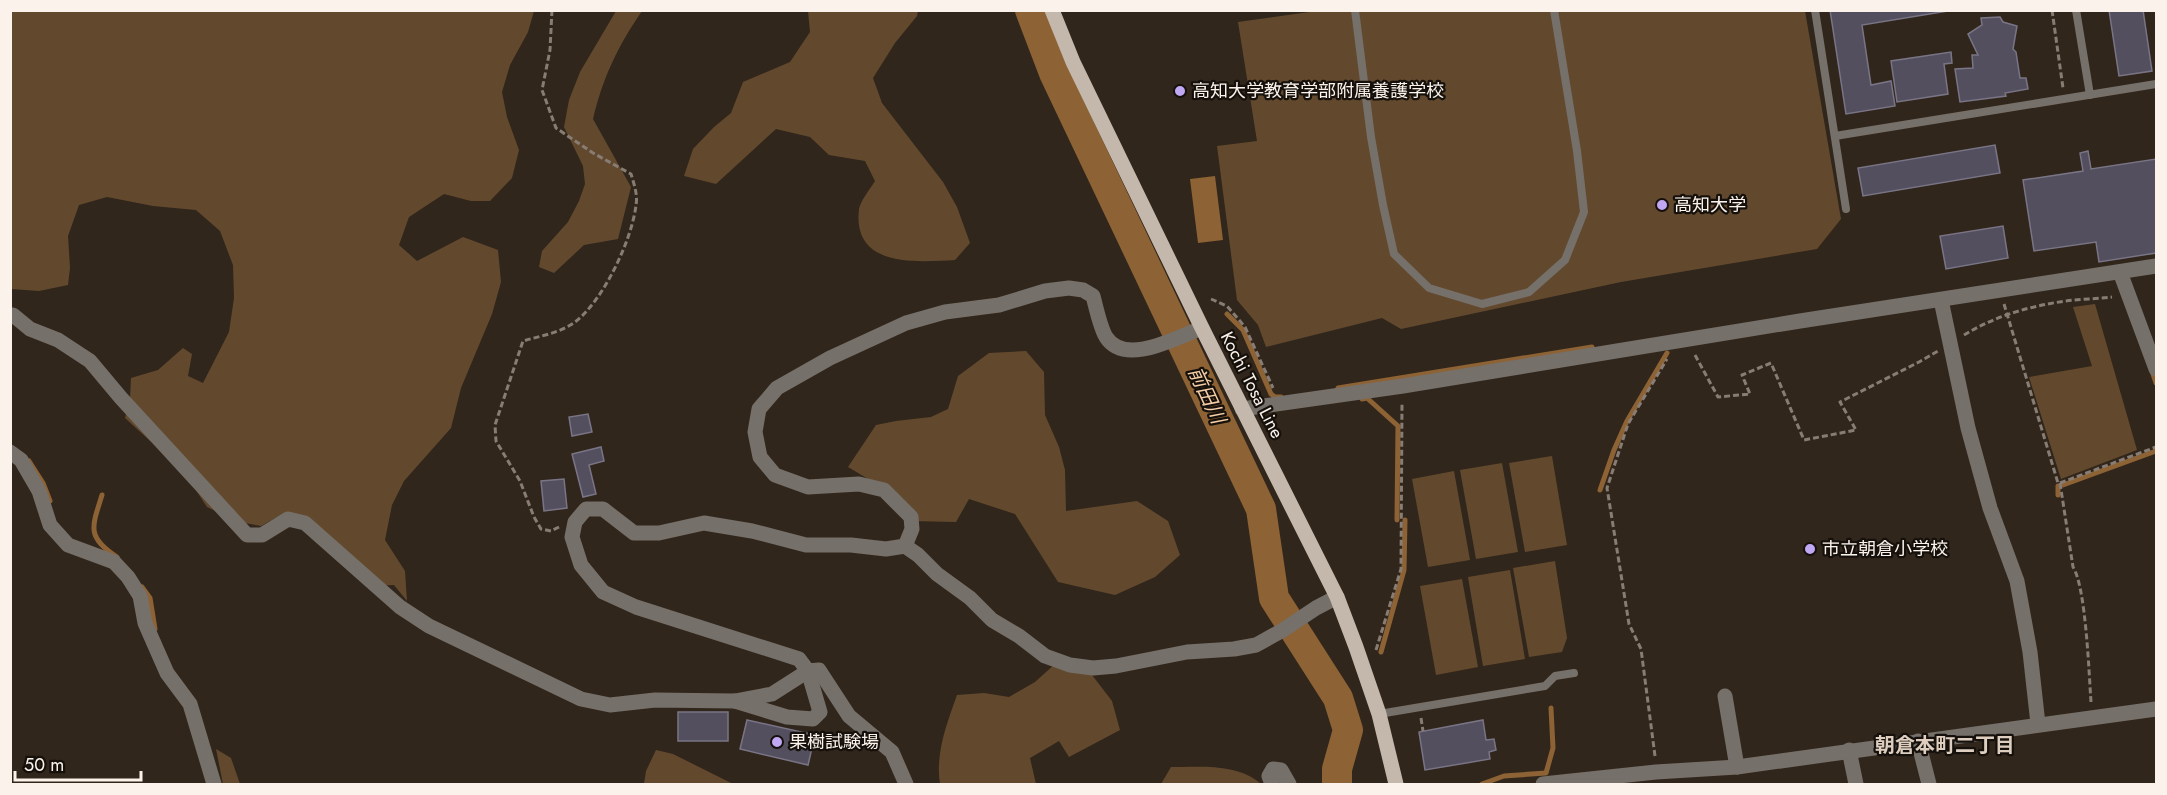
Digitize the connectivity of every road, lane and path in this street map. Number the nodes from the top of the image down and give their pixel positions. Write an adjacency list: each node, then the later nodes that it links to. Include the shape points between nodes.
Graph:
1 (552, 10): 31 (path, via 542,90 556,128 632,174 637,204 615,269 598,299 575,322 559,331 523,340 495,425 496,441 542,529 551,531)
2 (1052, 10): 21 (main road, Kochi Tosa Line, via 1073,62)
3 (1354, 10): 4 (lane, via 1371,137 1394,254 1429,288 1482,304 1529,292 1565,260 1584,212)
4 (1554, 10)
5 (1815, 10): 11 (lane)
6 (2052, 10): 10 (path)
7 (2076, 10): 9 (lane)
8 (2157, 84): 9 (lane)
9 (2090, 95): 10 (lane)
10 (2065, 99): 11 (lane)
11 (1835, 136): 12 (lane)
12 (1846, 209)
13 (2157, 266): 14 (street)
14 (2120, 272): 15 (street); 16 (street)
15 (2001, 291): 18 (street); 20 (path)
16 (2128, 294): 20 (path); 24 (street)
17 (1211, 299): 25 (path, via 1227,306 1241,321)
18 (1941, 300): 22 (street); 23 (street)
19 (11, 314): 38 (street, via 30,329 58,340 90,361 247,535 262,535 288,519 305,523 400,607 429,626 581,699 610,705 655,700)
20 (2006, 314): 23 (path); 30 (path)
21 (1202, 328): 27 (main road, Kochi Tosa Line); 32 (street, via 1143,350 1122,350 1106,338 1093,296 1069,288 1045,291 999,306 945,312 906,323 777,388 759,409 755,432 760,457 776,475 808,486 859,484 884,490 911,517 912,529)
22 (1682, 341): 23 (path, via 1718,397 1750,394 1743,375 1771,363 1804,440 1856,430 1840,402); 26 (street); 46 (path, via 1628,424 1607,488 1629,624 1641,649)
23 (1950, 344): 42 (street, via 1990,508 2017,581)
24 (2157, 369)
25 (1271, 382)
26 (1403, 386): 27 (street); 34 (path, via 1401,569)
27 (1242, 409): 33 (main road, Kochi Tosa Line)
28 (2157, 447): 30 (path)
29 (10, 452): 47 (street, via 21,460 39,491 50,525 68,545 114,562 140,596 145,623 167,673 190,704)
30 (2060, 483): 41 (path, via 2082,605)
31 (575, 522): 32 (street, via 586,509 603,509 634,533 659,533 704,523 806,545 886,549); 35 (street, via 572,537 581,565 603,592 636,607 800,659)
32 (904, 546): 33 (street, via 992,620 1045,656 1093,668 1256,645)
33 (1337, 597): 40 (main road, Kochi Tosa Line)
34 (1376, 650)
35 (808, 671): 38 (street, via 771,694); 38 (street, via 820,712 813,719 787,717); 48 (street, via 819,670 849,716 892,752)
36 (1574, 673): 40 (lane, via 1555,676 1545,686)
37 (1725, 696): 45 (street)
38 (735, 701)
39 (2157, 709): 41 (street)
40 (1379, 714): 51 (main road, Kochi Tosa Line)
41 (2091, 717): 42 (street)
42 (2038, 724): 43 (street)
43 (1918, 741): 44 (street); 54 (street)
44 (1849, 750): 45 (street); 53 (street)
45 (1737, 767): 46 (street)
46 (1656, 772): 52 (street)
47 (214, 784)
48 (906, 784)
49 (1272, 784): 50 (street, via 1269,776 1273,769 1281,770)
50 (1289, 784)
51 (1396, 784)
52 (1543, 784)
53 (1856, 784)
54 (1929, 784)

